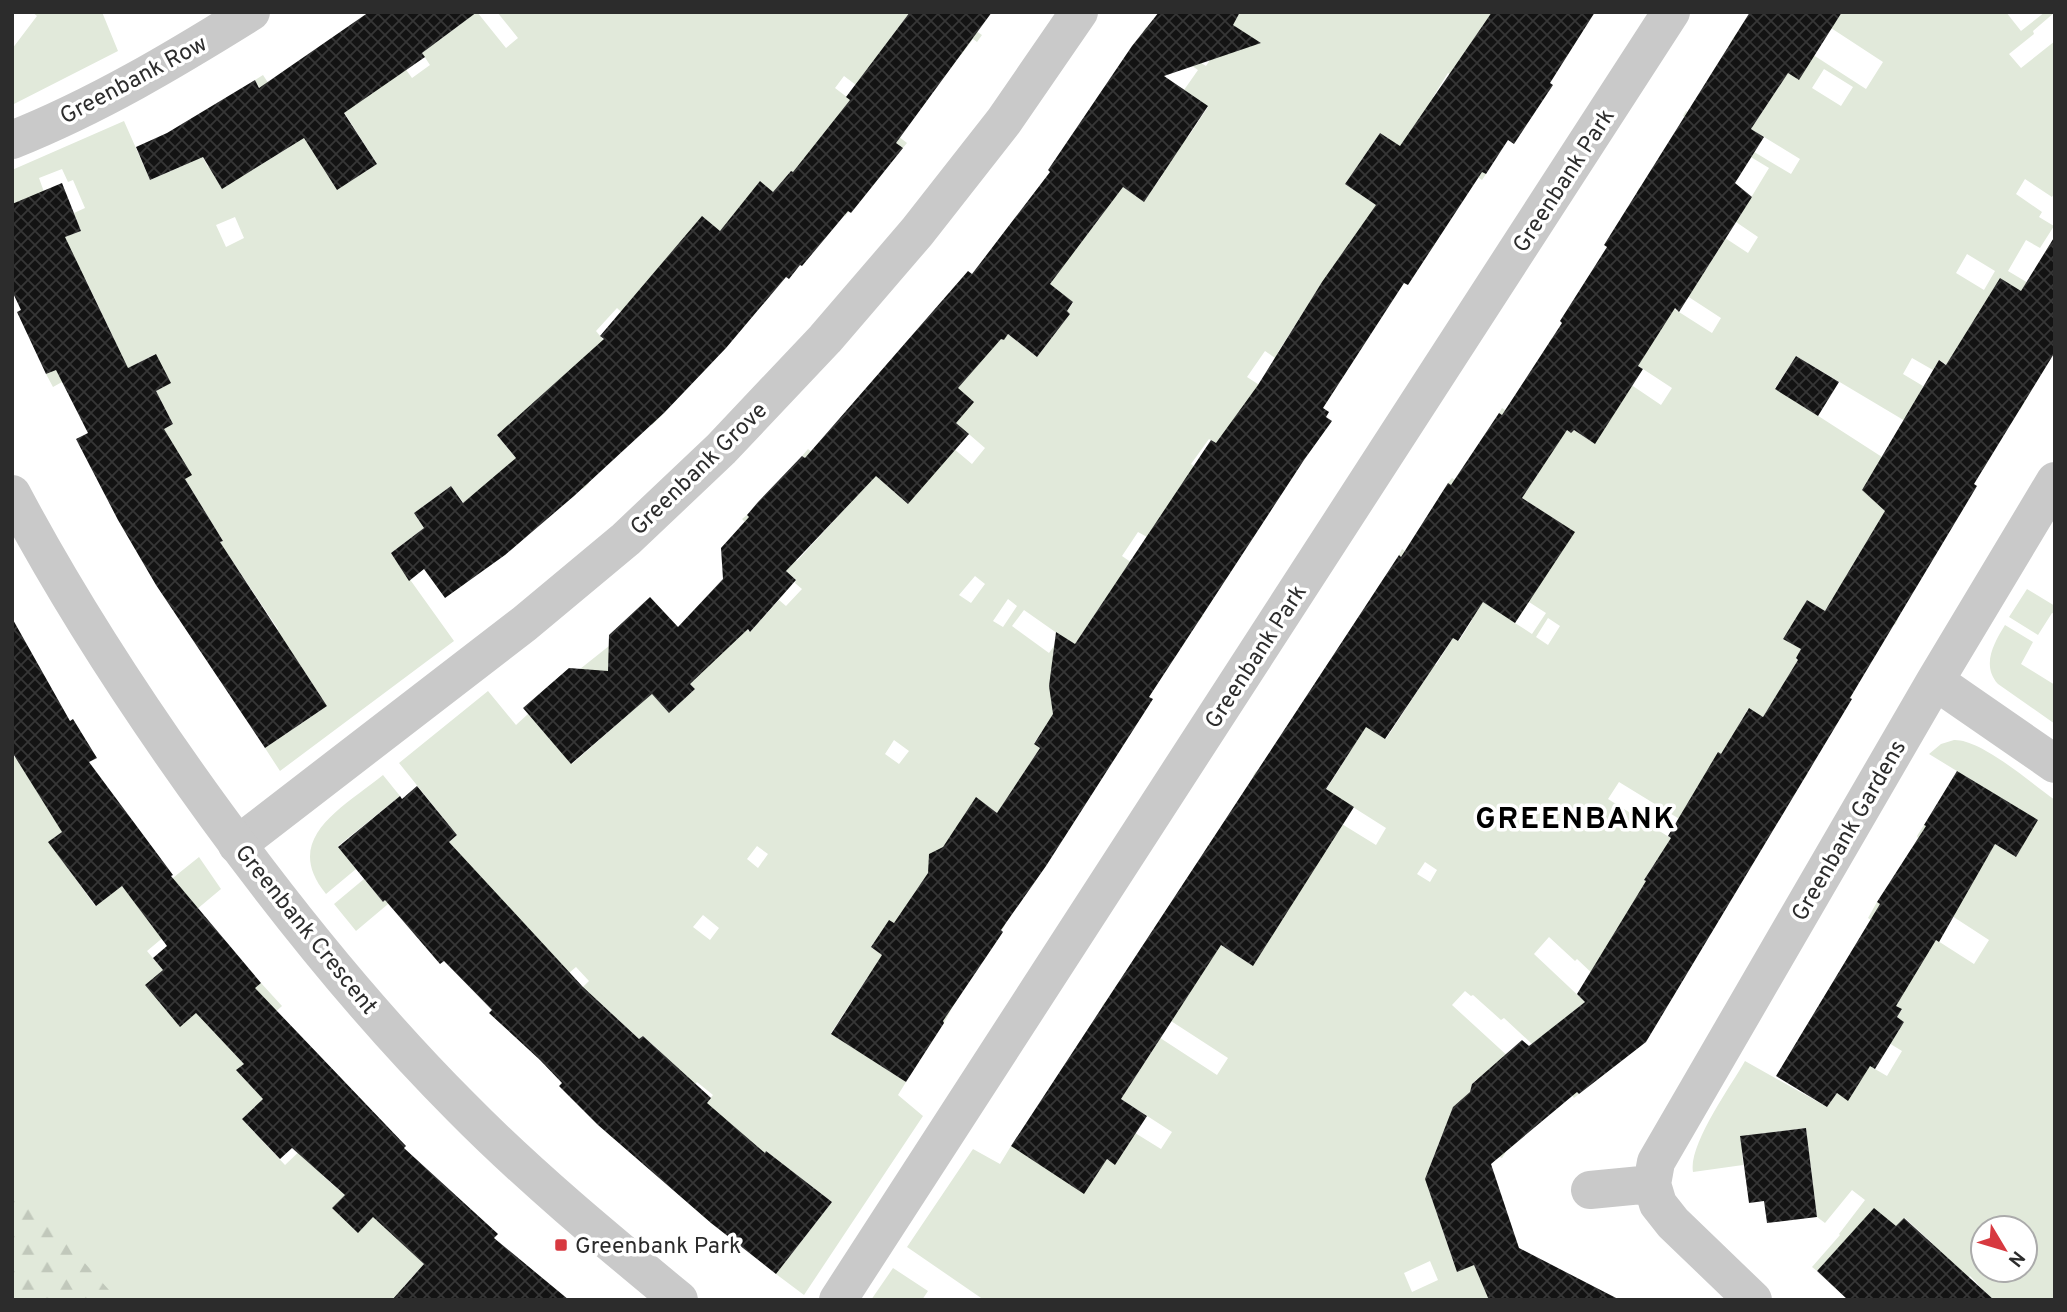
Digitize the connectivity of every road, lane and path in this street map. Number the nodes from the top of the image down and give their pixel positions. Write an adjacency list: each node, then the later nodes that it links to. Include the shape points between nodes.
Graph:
1 (251, 12): 4 (street, Greenbank Row, via 133,83)
2 (1079, 12): 9 (street, Greenbank Grove, via 1004,121 917,232 713,457 626,539 524,624)
3 (1671, 12): 13 (street, Greenbank Park)
4 (12, 140)
5 (2055, 481): 7 (street, Greenbank Gardens)
6 (12, 494): 9 (street, Greenbank Crescent, via 124,685)
7 (1936, 681): 8 (street); 10 (street, Greenbank Gardens, via 1663,1147)
8 (2055, 764)
9 (237, 845): 12 (street, Greenbank Crescent, via 356,993 461,1107 558,1199)
10 (1653, 1184): 11 (street); 14 (street, via 1665,1214)
11 (1590, 1190)
12 (679, 1300)
13 (838, 1300)
14 (1753, 1300)

